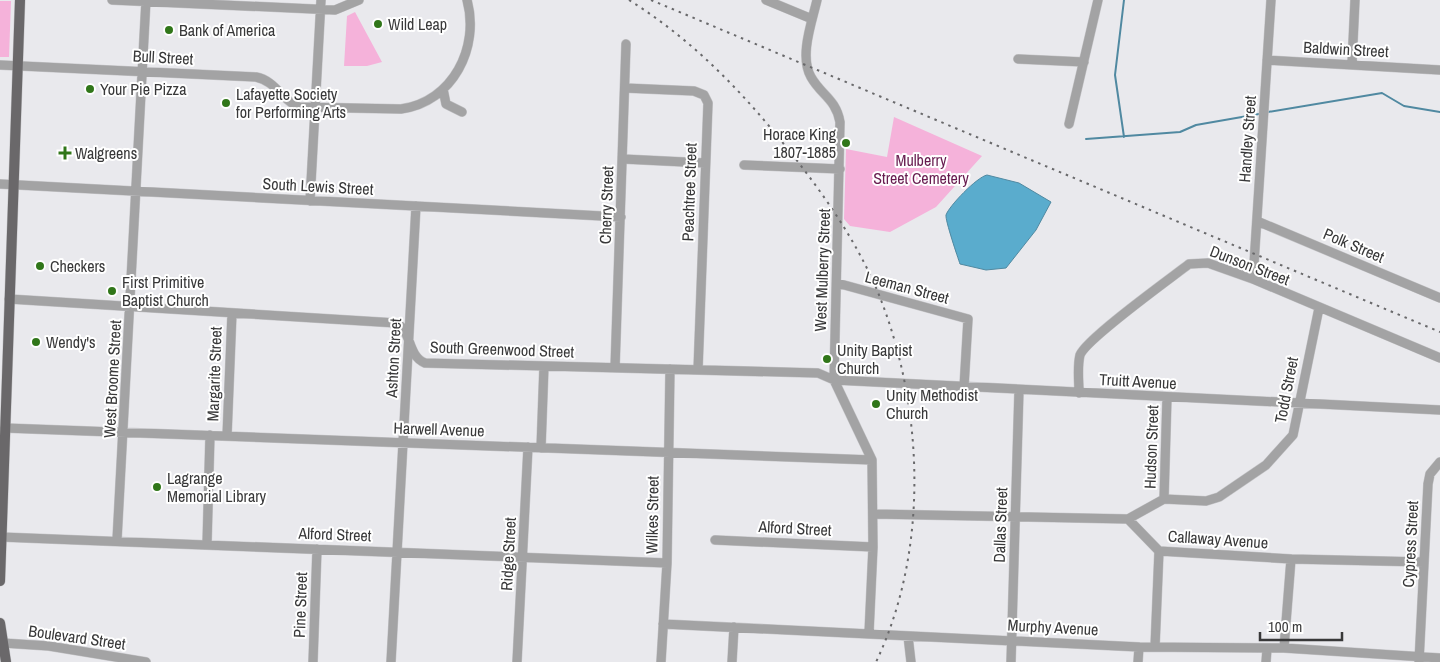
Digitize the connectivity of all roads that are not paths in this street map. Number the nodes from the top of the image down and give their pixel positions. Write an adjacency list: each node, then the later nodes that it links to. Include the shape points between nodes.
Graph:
1 (20, 0): 19 (main road)
2 (112, 0): 10 (street)
3 (359, 0): 11 (street, via 342,9)
4 (467, 0): 23 (street, Bull Street, via 471,29 467,54)
5 (766, 0): 12 (street)
6 (816, 0): 12 (street, West Mulberry Street)
7 (1098, 0): 16 (street)
8 (1271, 0): 15 (street, Handley Street)
9 (1355, 0): 17 (street)
10 (146, 1): 11 (street); 21 (street, West Broome Street)
11 (321, 5): 24 (street)
12 (812, 19): 30 (street, West Mulberry Street, via 807,66 810,76 832,101 839,115)
13 (626, 44): 22 (street, Cherry Street)
14 (1018, 59): 16 (street)
15 (1267, 60): 17 (street, Baldwin Street); 37 (street, Handley Street)
16 (1084, 62): 26 (street)
17 (1352, 63): 20 (street, Baldwin Street)
18 (0, 65): 19 (street, Bull Street)
19 (18, 65): 21 (street, Bull Street); 32 (main road)
20 (1440, 70)
21 (142, 71): 24 (street, Bull Street, via 262,78 293,105); 33 (street, West Broome Street)
22 (625, 88): 27 (street, Cherry Street); 28 (street, Peachtree Street, via 694,91 704,95 708,103)
23 (443, 89): 24 (street, Bull Street, via 417,106 401,109); 25 (street, via 446,104)
24 (315, 107): 34 (street)
25 (462, 112)
26 (1070, 124)
27 (622, 159): 28 (street); 36 (street, Cherry Street)
28 (705, 163): 50 (street, Peachtree Street)
29 (744, 165): 30 (street)
30 (840, 169): 39 (street, West Mulberry Street)
31 (0, 184): 32 (street, South Lewis Street)
32 (15, 185): 33 (street, South Lewis Street); 41 (main road)
33 (136, 192): 34 (street, South Lewis Street); 42 (street, West Broome Street)
34 (310, 201): 35 (street, South Lewis Street)
35 (416, 206): 36 (street, South Lewis Street); 45 (street, Ashton Street)
36 (621, 217): 48 (street, Cherry Street)
37 (1257, 221): 38 (street, Handley Street); 40 (street, Polk Street)
38 (1253, 279): 43 (street, Dunson Street); 54 (street, Dunson Street, via 1208,262 1189,264 1084,349 1080,354)
39 (837, 283): 51 (street, West Mulberry Street); 52 (street, Leeman Street, via 968,319)
40 (1440, 298)
41 (5, 299): 42 (street, South Greenwood Street); 58 (main road)
42 (131, 306): 44 (street, South Greenwood Street); 60 (street, West Broome Street)
43 (1318, 308): 46 (street, Dunson Street); 56 (street, Todd Street)
44 (232, 313): 45 (street, South Greenwood Street, via 396,323); 62 (street, Margarite Street)
45 (409, 342): 47 (street, South Greenwood Street, via 416,357 425,363); 63 (street, Ashton Street)
46 (1440, 358)
47 (544, 366): 48 (street, South Greenwood Street); 65 (street)
48 (615, 368): 49 (street, South Greenwood Street)
49 (670, 369): 50 (street, South Greenwood Street); 66 (street, Wilkes Street)
50 (698, 370): 51 (street, South Greenwood Street, via 818,373)
51 (834, 380): 52 (street, Truitt Avenue); 67 (street, West Mulberry Street)
52 (964, 387): 53 (street, Truitt Avenue)
53 (1019, 390): 54 (street, Truitt Avenue); 71 (street, Dallas Street)
54 (1079, 393): 55 (street, Truitt Avenue)
55 (1168, 397): 56 (street, Truitt Avenue); 69 (street, Hudson Street)
56 (1298, 404): 57 (street, Truitt Avenue); 69 (street, Todd Street, via 1293,435 1266,466 1219,497 1206,501)
57 (1440, 410)
58 (3, 412): 59 (main road)
59 (5, 428): 60 (street, Harwell Avenue); 73 (main road)
60 (124, 432): 61 (street, Harwell Avenue); 74 (street, West Broome Street)
61 (210, 435): 62 (street, Harwell Avenue); 76 (street, Margarite Street)
62 (227, 436): 63 (street, Harwell Avenue)
63 (403, 442): 64 (street, Harwell Avenue); 80 (street, Ashton Street)
64 (528, 447): 65 (street, Harwell Avenue); 81 (street, Ridge Street)
65 (541, 448): 66 (street, Harwell Avenue)
66 (668, 452): 67 (street, Harwell Avenue); 84 (street, Wilkes Street)
67 (872, 460): 70 (street, West Mulberry Street)
68 (1440, 462): 83 (street, Cypress Street, via 1430,474 1428,484)
69 (1164, 499): 72 (street)
70 (873, 514): 71 (street); 77 (street, West Mulberry Street)
71 (1016, 516): 72 (street); 91 (street, Dallas Street)
72 (1128, 519): 79 (street, Callaway Avenue)
73 (2, 537): 74 (street, Alford Street); 85 (main road)
74 (117, 540): 76 (street, Alford Street)
75 (715, 540): 77 (street, Alford Street)
76 (207, 544): 78 (street, Alford Street)
77 (873, 547): 89 (street, West Mulberry Street)
78 (317, 549): 80 (street, Alford Street); 101 (street, Pine Street)
79 (1159, 551): 82 (street, Callaway Avenue); 94 (street)
80 (397, 552): 81 (street, Alford Street); 102 (street, Ashton Street)
81 (523, 558): 84 (street, Alford Street); 103 (street, Ridge Street)
82 (1291, 559): 83 (street, Callaway Avenue); 95 (street)
83 (1424, 562): 98 (street, Cypress Street)
84 (667, 563): 87 (street, Wilkes Street)
85 (0, 581)
86 (0, 623): 92 (main road)
87 (663, 624): 88 (street, Murphy Avenue); 104 (street, Wilkes Street)
88 (734, 627): 89 (street, Murphy Avenue); 105 (street)
89 (868, 633): 90 (street, Murphy Avenue)
90 (908, 636): 91 (street, Murphy Avenue); 106 (street)
91 (1012, 639): 93 (street, Murphy Avenue); 107 (street, Dallas Street)
92 (3, 643): 99 (main road); 100 (street, Boulevard Street, via 49,646)
93 (1139, 647): 94 (street, Murphy Avenue); 108 (street)
94 (1155, 647): 96 (street, Murphy Avenue)
95 (1284, 648): 96 (street, Murphy Avenue); 98 (street, Murphy Avenue)
96 (1267, 649): 109 (street)
97 (1440, 658): 98 (street, Murphy Avenue)
98 (1419, 659)
99 (6, 662)
100 (144, 662)
101 (313, 662)
102 (391, 662)
103 (517, 662)
104 (661, 662)
105 (732, 662)
106 (911, 662)
107 (1011, 662)
108 (1138, 662)
109 (1266, 662)

